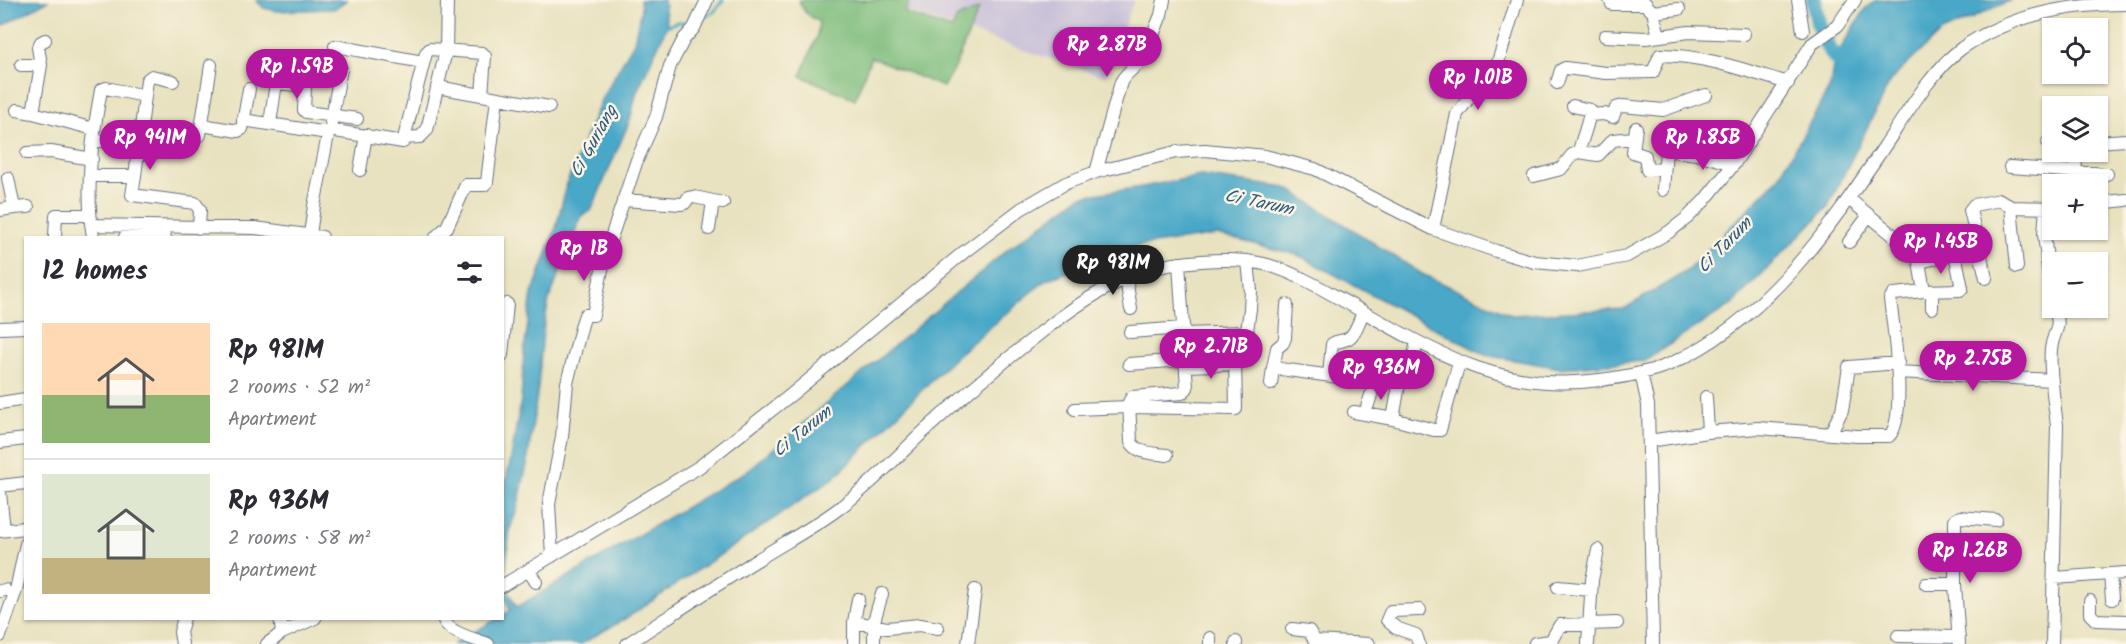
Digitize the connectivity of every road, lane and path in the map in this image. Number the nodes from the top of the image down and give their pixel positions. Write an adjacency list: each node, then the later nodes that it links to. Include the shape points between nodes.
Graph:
1 (447, 0): 19 (street)
2 (707, 0): 67 (street, via 670,66 656,117)
3 (1164, 0): 59 (street, via 1144,57 1121,82)
4 (1517, 0): 79 (street, via 1492,82 1468,99 1457,114)
5 (1610, 0): 9 (street, via 1612,4)
6 (1798, 0): 12 (street)
7 (1855, 0): 28 (street, via 1833,30 1812,44)
8 (2126, 4): 66 (street, via 2087,5 2031,15 1965,46 1925,88)
9 (1646, 5): 10 (street); 16 (street)
10 (1679, 9)
11 (1703, 21): 13 (street, via 1704,28 1715,28)
12 (1803, 31)
13 (1717, 33): 14 (street); 16 (street)
14 (1744, 34)
15 (1605, 36): 16 (street)
16 (1659, 36)
17 (45, 40): 22 (street, via 38,47)
18 (335, 46): 20 (street)
19 (446, 51): 20 (street, via 427,50); 30 (street); 32 (street, via 479,52 485,56)
20 (423, 62): 48 (street)
21 (21, 65): 22 (street)
22 (40, 65): 39 (street)
23 (212, 65): 44 (street)
24 (299, 69): 29 (street)
25 (341, 69): 45 (street)
26 (173, 81): 34 (street, via 149,77)
27 (1557, 83): 28 (street, via 1565,68 1606,73 1653,72 1660,55 1674,55)
28 (1788, 83): 55 (street)
29 (296, 85): 43 (street, via 276,83); 45 (street, via 305,88 304,111)
30 (437, 87): 32 (street); 48 (street, via 427,130 420,137)
31 (249, 89): 42 (street)
32 (482, 95): 35 (street)
33 (1706, 95): 40 (street, via 1663,110 1623,106 1616,108 1613,117)
34 (145, 96): 46 (street, via 103,89); 51 (street)
35 (497, 98): 37 (street); 84 (street, via 487,182 466,185 447,227)
36 (1573, 106): 40 (street, via 1589,110)
37 (549, 107)
38 (17, 110): 39 (street)
39 (33, 113): 46 (street)
40 (1590, 115): 52 (street)
41 (357, 119): 45 (street)
42 (243, 120): 43 (street); 44 (street, via 238,131)
43 (270, 123): 45 (street)
44 (202, 125): 51 (street, via 199,136 177,135 173,147)
45 (330, 126): 47 (street); 83 (street, via 314,206)
46 (94, 134): 51 (street); 54 (street)
47 (366, 135): 48 (street, via 399,142); 58 (street)
48 (405, 138)
49 (2126, 140): 50 (street)
50 (2108, 141)
51 (138, 145): 62 (street)
52 (1579, 152): 57 (street, via 1598,155 1613,140 1635,133 1632,151 1645,156 1646,170); 63 (street, via 1561,169)
53 (27, 153): 54 (street, via 51,152)
54 (92, 159): 61 (street)
55 (1734, 164): 57 (street, via 1668,150); 79 (street, via 1688,218 1627,256 1576,266 1555,265 1496,252)
56 (2010, 167): 60 (street)
57 (1664, 169): 65 (street)
58 (360, 170)
59 (1096, 172): 79 (street, via 1176,152 1205,150 1265,156 1315,169); 141 (street, via 1066,183 1022,209 699,467)
60 (2051, 174)
61 (90, 176): 62 (street); 76 (street)
62 (135, 176): 77 (street, via 132,195 195,203 200,210)
63 (1534, 176)
64 (8, 178): 72 (street)
65 (1663, 190)
66 (1849, 199): 75 (street); 114 (street, via 1792,271 1731,327 1698,350)
67 (622, 200): 78 (street, via 681,204 694,197 718,202); 141 (street, via 604,259 593,315 585,316 567,383 549,504)
68 (2126, 200): 69 (street)
69 (2108, 202)
70 (28, 207): 72 (street)
71 (2011, 207): 73 (street); 86 (street, via 2000,200 1971,206); 91 (street)
72 (14, 208): 74 (street)
73 (2042, 208)
74 (0, 210)
75 (1869, 215): 85 (street); 89 (street, via 1910,248)
76 (91, 226): 77 (street); 80 (street, via 57,215)
77 (199, 228): 83 (street, via 255,228)
78 (709, 229)
79 (1433, 229)
80 (55, 236)
81 (137, 236): 82 (street)
82 (164, 236)
83 (316, 236)
84 (437, 236)
85 (1850, 242)
86 (1979, 248): 87 (street); 92 (street)
87 (1955, 254): 89 (street); 94 (street, via 1961,289)
88 (1248, 261): 90 (street); 99 (street, via 1286,271); 105 (street, via 1251,291)
89 (1918, 262): 94 (street)
90 (1179, 263): 93 (street); 103 (street)
91 (2017, 267)
92 (1986, 278)
93 (1126, 279): 98 (street); 179 (street, via 1083,302 975,385 835,511)
94 (1928, 291): 97 (street); 113 (street, via 1890,297)
95 (507, 304): 106 (street)
96 (1287, 305): 112 (street, via 1285,338 1277,348)
97 (1932, 308)
98 (1131, 309)
99 (1363, 312): 107 (street); 115 (street, via 1351,336 1332,344)
100 (2056, 318): 117 (street, via 2058,326 2051,348)
101 (24, 327): 102 (street)
102 (0, 328)
103 (1183, 331): 104 (street); 105 (street); 108 (street)
104 (1130, 332)
105 (1247, 332): 111 (street, via 1237,351)
106 (504, 335)
107 (1417, 342): 109 (street); 116 (street, via 1409,376)
108 (1186, 363): 110 (street); 111 (street); 123 (street, via 1185,391 1132,397)
109 (1459, 363): 114 (street, via 1514,378 1560,384); 125 (street, via 1440,430)
110 (1129, 364)
111 (1236, 364): 123 (street, via 1236,409)
112 (1273, 368): 115 (street); 118 (street)
113 (1898, 368): 117 (street); 127 (street, via 1849,367 1842,410); 127 (street, via 1896,426 1889,436)
114 (1641, 373): 129 (street, via 1647,396)
115 (1329, 375): 116 (street, via 1383,383)
116 (1400, 379): 125 (street)
117 (2052, 380): 146 (street, via 2057,425)
118 (1271, 384)
119 (1371, 395): 125 (street, via 1360,413)
120 (1706, 397): 126 (street)
121 (24, 399): 122 (street)
122 (0, 403)
123 (1129, 407): 124 (street); 131 (street, via 1133,446)
124 (1075, 410)
125 (1393, 420)
126 (1708, 432): 127 (street, via 1758,428); 129 (street)
127 (1830, 434)
128 (24, 439): 130 (street)
129 (1649, 441): 186 (street)
130 (0, 442)
131 (1167, 455)
132 (24, 483): 133 (street)
133 (0, 486)
134 (0, 493): 137 (street)
135 (1996, 520): 139 (street, via 1957,518)
136 (24, 528): 137 (street)
137 (2, 530)
138 (1598, 550): 153 (street)
139 (1956, 551): 140 (street); 149 (street)
140 (1931, 552)
141 (552, 556): 143 (street)
142 (23, 563): 171 (street)
143 (529, 571): 147 (street); 150 (street)
144 (2126, 573): 145 (street)
145 (2110, 574): 146 (street); 156 (street)
146 (2054, 578): 187 (street)
147 (536, 582)
148 (1926, 584): 149 (street)
149 (1955, 584): 173 (street)
150 (504, 586)
151 (1558, 587): 153 (street)
152 (975, 590): 182 (street)
153 (1591, 590): 165 (street)
154 (882, 594): 167 (street)
155 (858, 599): 164 (street)
156 (2112, 599)
157 (2090, 601): 163 (street, via 2090,614 2096,620)
158 (1420, 610): 184 (street, via 1391,611 1387,620 1416,635)
159 (183, 620): 176 (street)
160 (280, 620): 170 (street)
161 (311, 620): 170 (street)
162 (444, 620): 178 (street, via 452,629)
163 (2126, 621)
164 (854, 622): 167 (street); 180 (street)
165 (1589, 623): 166 (street); 175 (street, via 1560,625 1551,641); 185 (street)
166 (1617, 623)
167 (874, 627): 168 (street); 181 (street)
168 (938, 628)
169 (1292, 629): 174 (street, via 1309,631)
170 (282, 633): 177 (street)
171 (0, 636)
172 (1898, 636): 173 (street)
173 (1959, 640)
174 (1319, 643): 183 (street)
175 (1535, 643)
176 (182, 644)
177 (267, 644)
178 (489, 644)
179 (627, 644)
180 (854, 644)
181 (874, 644)
182 (968, 644)
183 (1369, 644)
184 (1419, 644)
185 (1588, 644)
186 (1653, 644)
187 (2052, 644)

